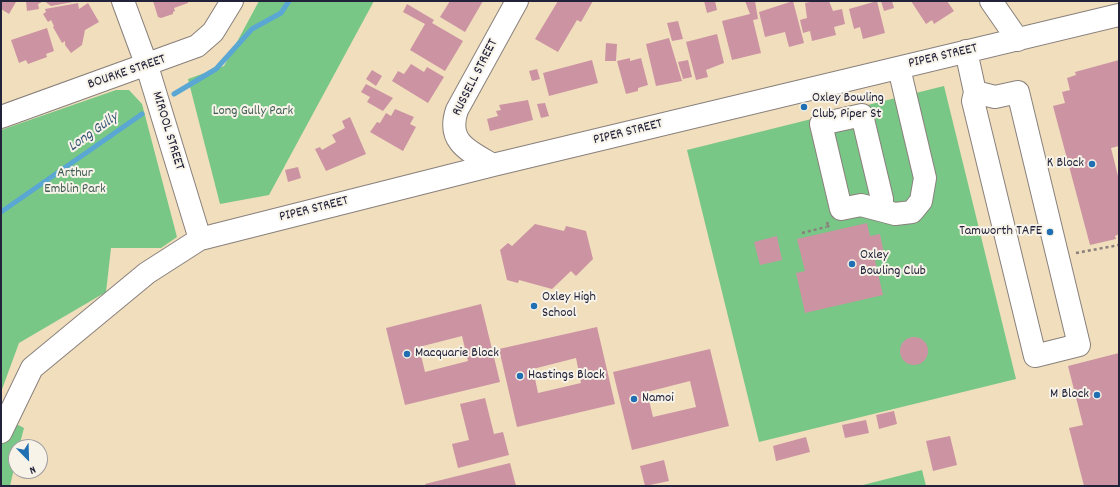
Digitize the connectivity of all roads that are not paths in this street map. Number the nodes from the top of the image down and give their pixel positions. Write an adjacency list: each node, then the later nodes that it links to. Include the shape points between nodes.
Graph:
1 (124, 1): 8 (street, MIROOL STREET)
2 (232, 1): 8 (street, BOURKE STREET, via 213,32 197,46)
3 (517, 1): 12 (street, RUSSELL STREET, via 454,119 456,138 460,144)
4 (991, 1): 6 (street)
5 (1119, 15): 6 (street, PIPER STREET)
6 (1018, 40): 7 (street, PIPER STREET)
7 (966, 51): 9 (street, PIPER STREET); 10 (street)
8 (147, 66): 11 (street, BOURKE STREET); 14 (street, MIROOL STREET)
9 (899, 68): 12 (street, PIPER STREET); 13 (street, via 925,178 921,200 912,212 895,214)
10 (976, 92): 10 (street, via 995,97 1018,92 1079,345 1035,356 973,101)
11 (1, 117)
12 (492, 165): 14 (street, PIPER STREET)
13 (882, 210)
14 (200, 239): 15 (street, PIPER STREET, via 147,273 32,368)
15 (1, 432)

